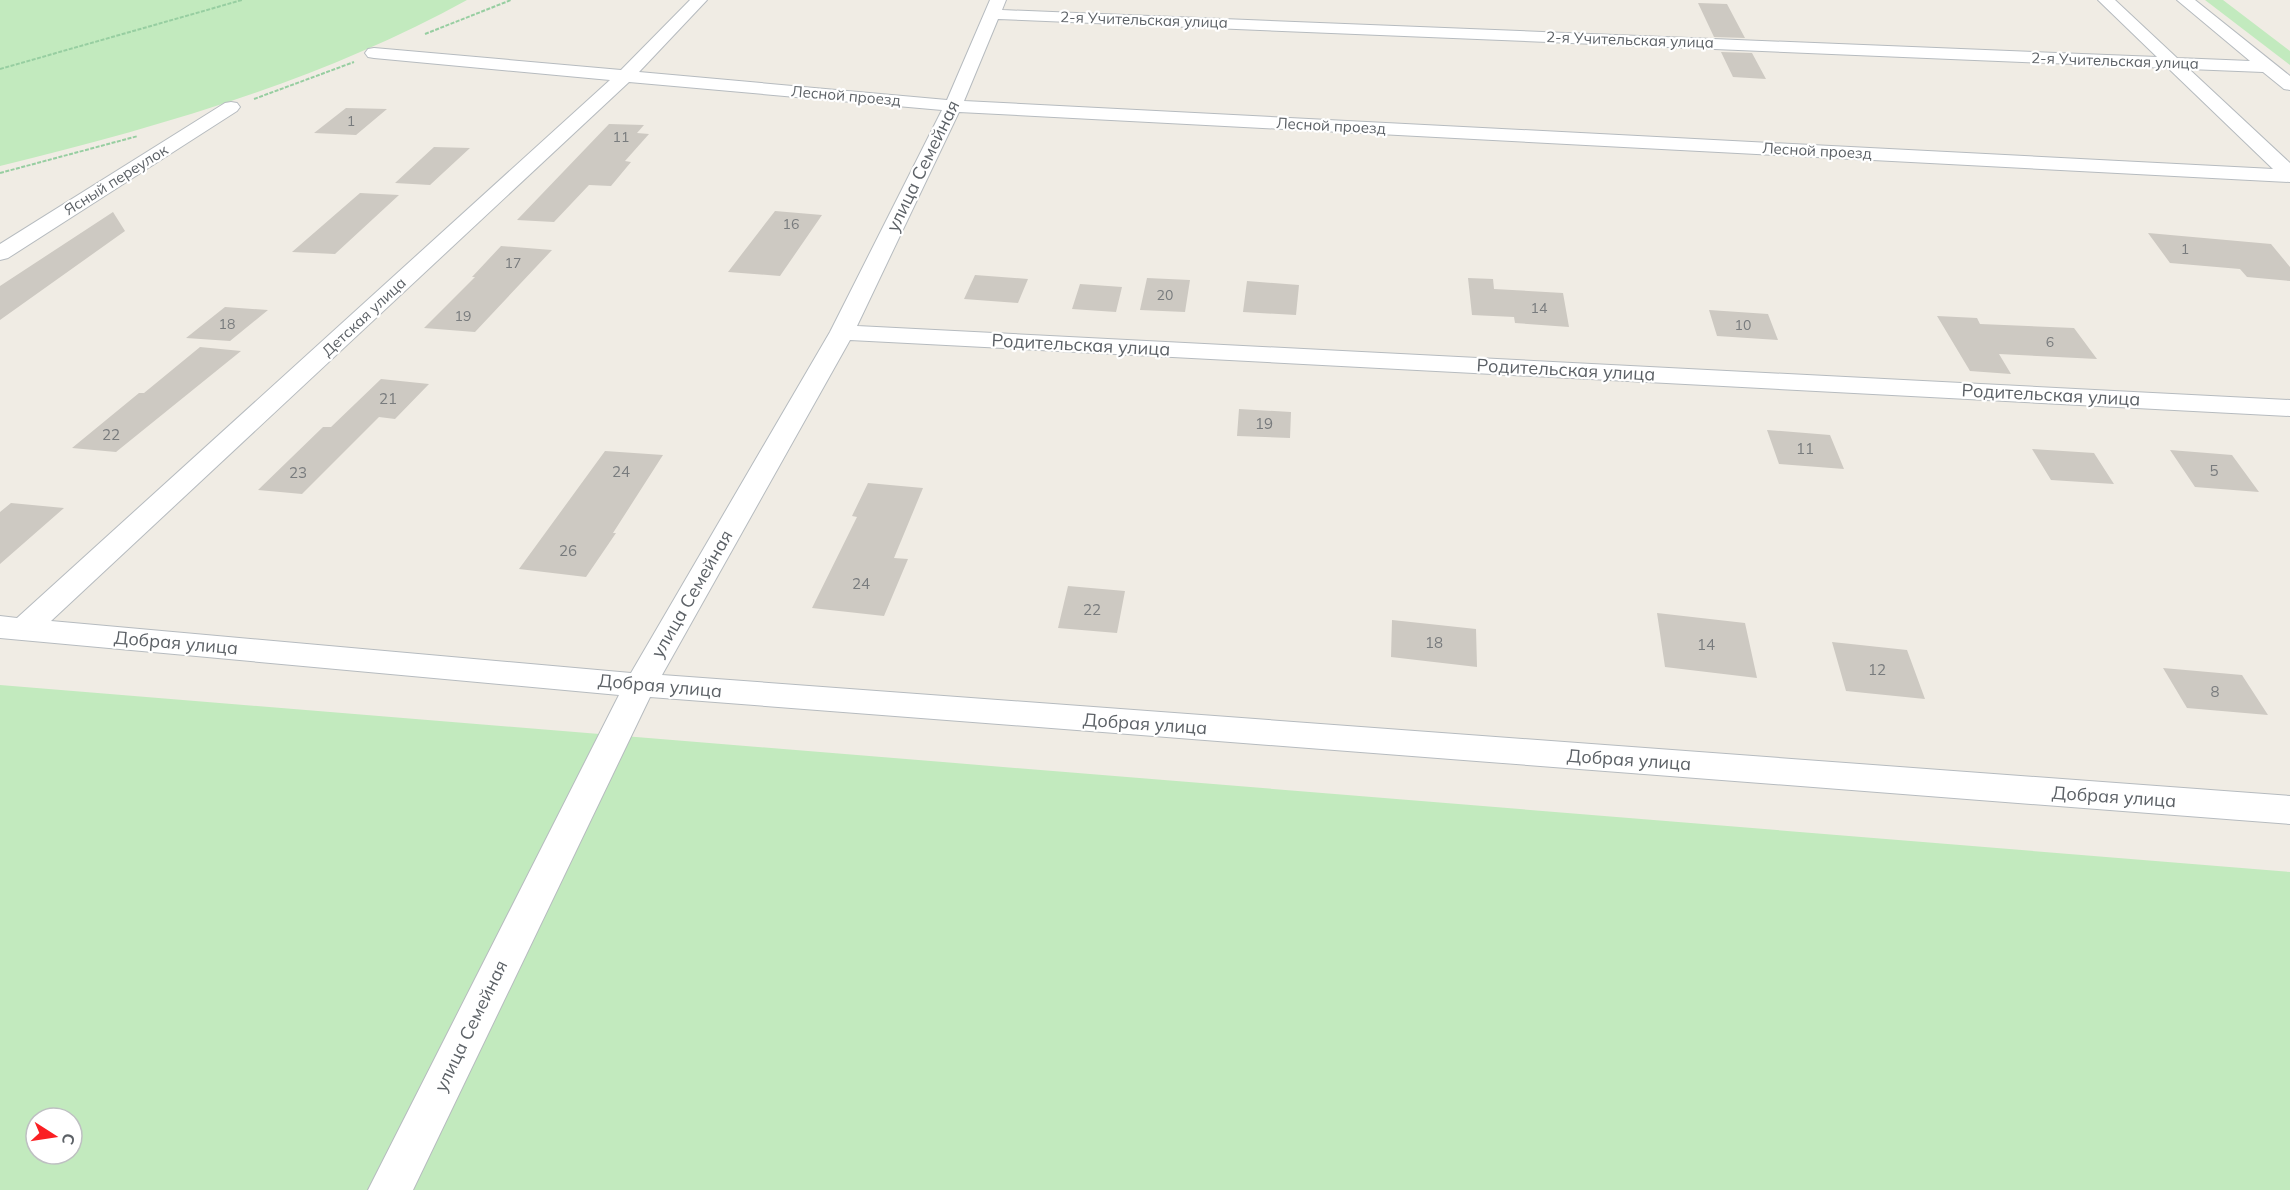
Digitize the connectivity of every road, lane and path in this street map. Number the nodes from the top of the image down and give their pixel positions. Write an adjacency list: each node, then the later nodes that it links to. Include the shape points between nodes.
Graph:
1 (242, 0): 11 (path)
2 (511, 0): 7 (path)
3 (699, 0): 12 (street, Детская улица)
4 (2106, 0): 9 (street)
5 (2185, 0): 10 (street)
6 (995, 7): 9 (street, 2-я Учительская улица); 15 (street, улица Семейная)
7 (424, 35)
8 (374, 53): 12 (street, Лесной проезд); 14 (path)
9 (2174, 63): 10 (street, 2-я Учительская улица); 18 (street)
10 (2268, 67): 13 (street)
11 (0, 69)
12 (626, 75): 15 (street, Лесной проезд); 22 (street, Детская улица)
13 (2290, 85)
14 (231, 106): 19 (street, Ясный переулок)
15 (953, 106): 18 (street, Лесной проезд); 20 (street, улица Семейная)
16 (138, 136): 17 (path)
17 (0, 173)
18 (2290, 175)
19 (0, 253)
20 (842, 332): 21 (street, Родительская улица); 23 (street, улица Семейная)
21 (2290, 408)
22 (12, 628): 23 (street, Добрая улица)
23 (640, 685): 24 (street, Добрая улица); 25 (street, улица Семейная)
24 (2290, 810)
25 (390, 1190)

